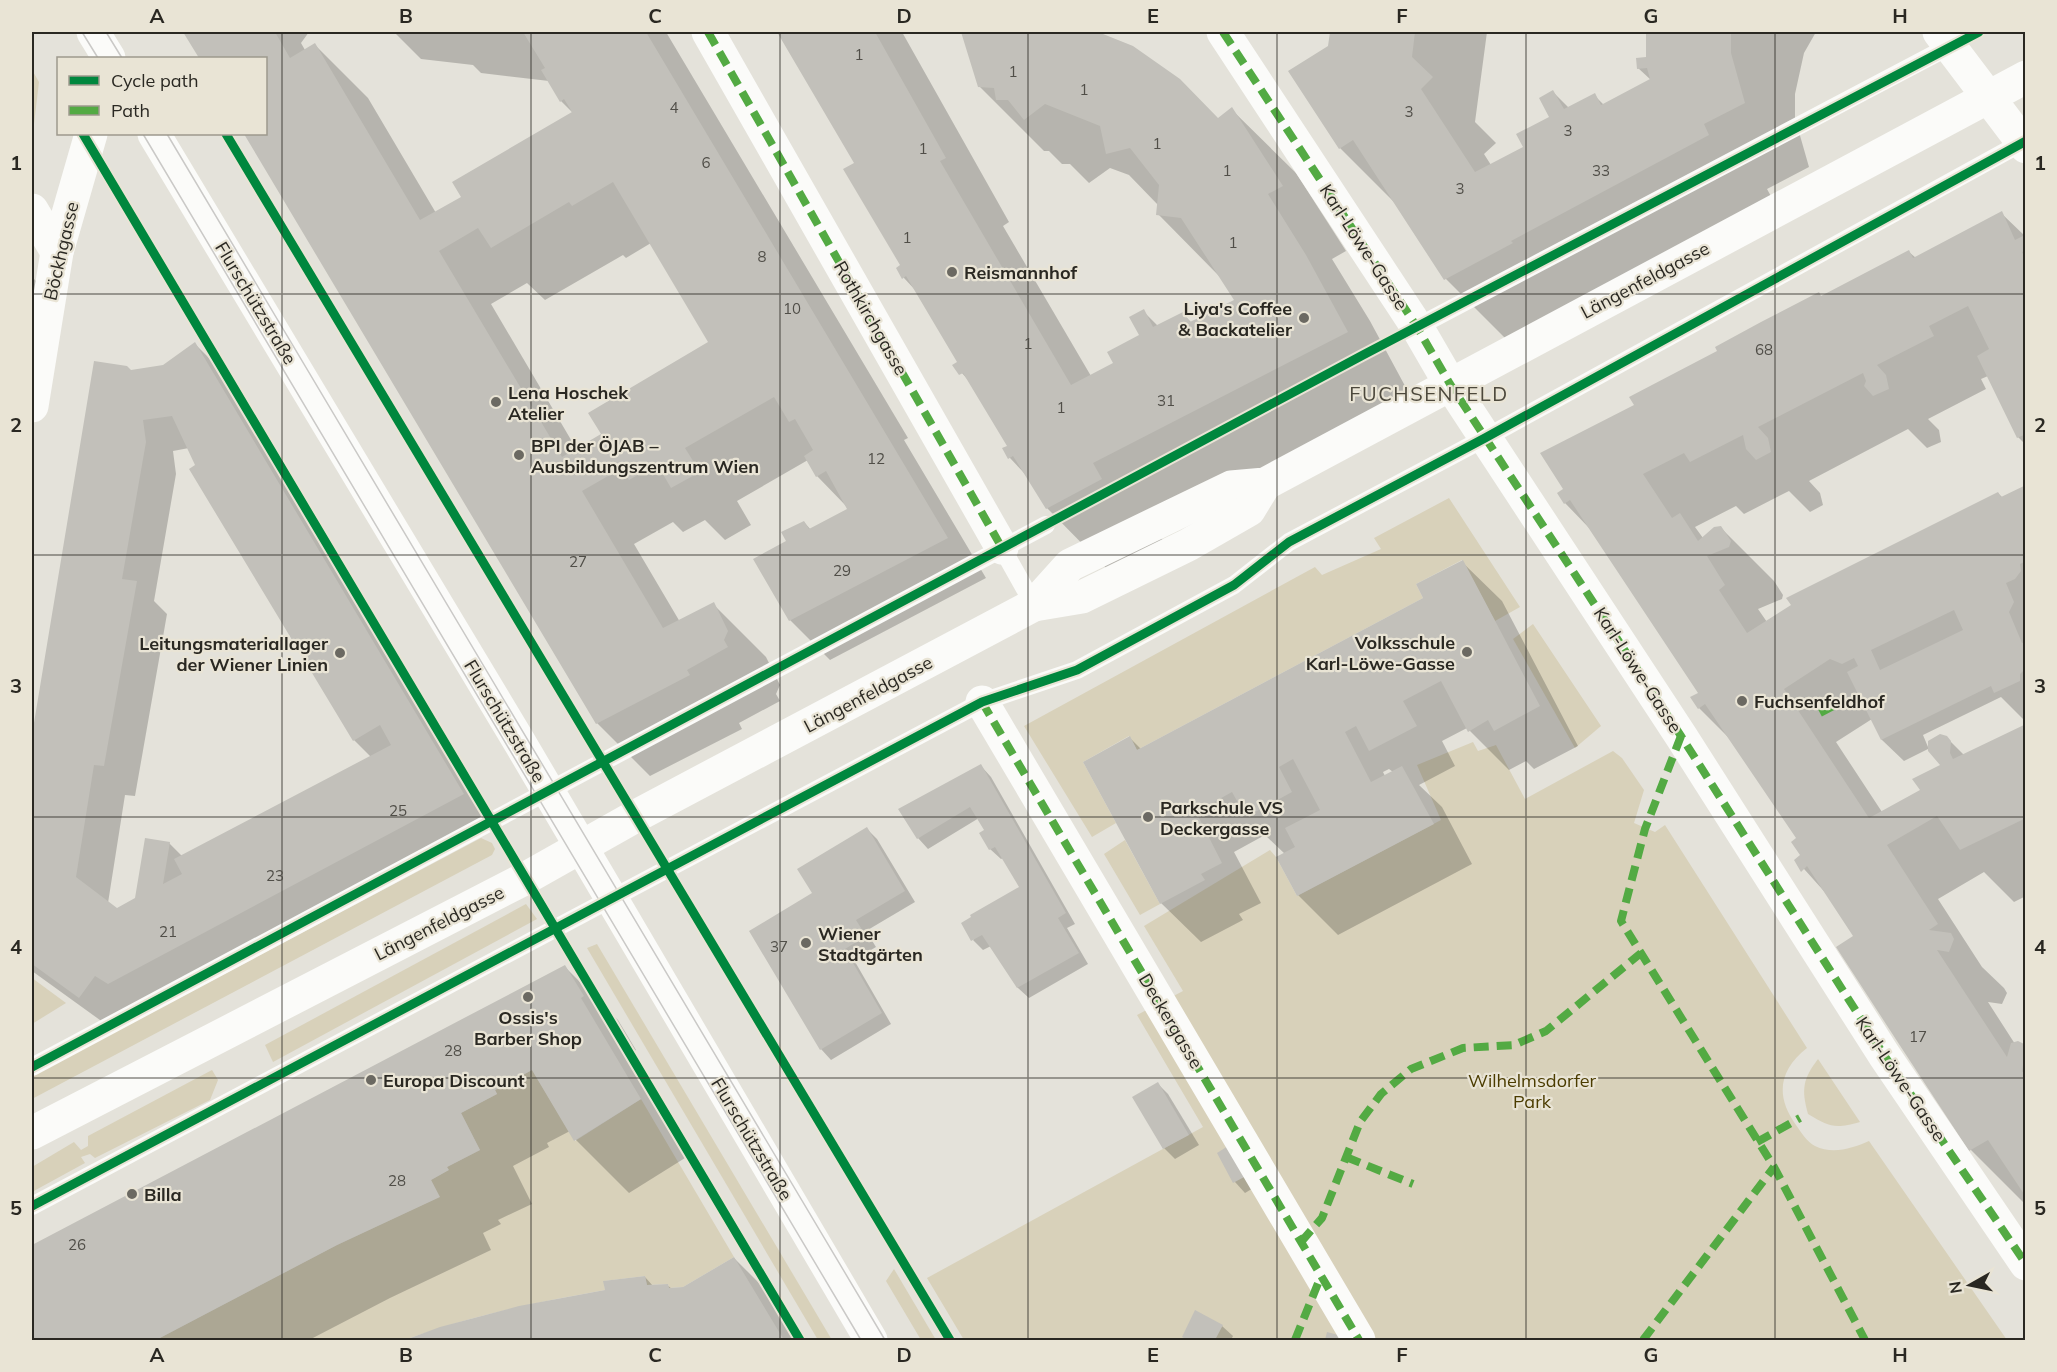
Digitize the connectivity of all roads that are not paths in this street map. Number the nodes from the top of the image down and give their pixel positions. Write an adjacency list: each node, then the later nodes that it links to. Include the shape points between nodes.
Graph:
1 (93, 32): 5 (street)
2 (708, 32): 18 (street, Rothkirchgasse)
3 (1223, 32): 13 (street, Karl-Löwe-Gasse)
4 (1945, 39): 7 (street); 13 (lane)
5 (109, 57)
6 (2025, 76): 7 (street, Längenfeldgasse)
7 (1989, 96): 10 (street); 14 (street, Längenfeldgasse)
8 (91, 135): 12 (street, Böckhgasse)
9 (155, 135): 21 (street, Flurschützstraße)
10 (2024, 145): 16 (lane)
11 (32, 210): 12 (street)
12 (57, 252): 15 (street, Böckhgasse)
13 (1417, 327): 14 (street, Karl-Löwe-Gasse)
14 (1450, 384): 16 (street, Karl-Löwe-Gasse); 19 (street, Längenfeldgasse, via 1265,484 1231,487 1070,565)
15 (32, 406)
16 (1485, 438): 20 (lane, via 1289,542 1234,585 1077,670); 27 (street, Karl-Löwe-Gasse, via 1884,1055)
17 (1046, 525): 18 (lane)
18 (1002, 548): 19 (lane, Rothkirchgasse); 21 (lane)
19 (1034, 605): 22 (street, Längenfeldgasse)
20 (982, 702): 23 (lane); 29 (street, Deckergasse)
21 (546, 790): 22 (street, Flurschützstraße); 24 (lane)
22 (580, 847): 23 (street, Flurschützstraße); 25 (street, Längenfeldgasse)
23 (612, 900): 26 (lane); 28 (street, Flurschützstraße)
24 (32, 1067)
25 (32, 1133)
26 (32, 1206)
27 (2025, 1264)
28 (871, 1341)
29 (1359, 1341)

